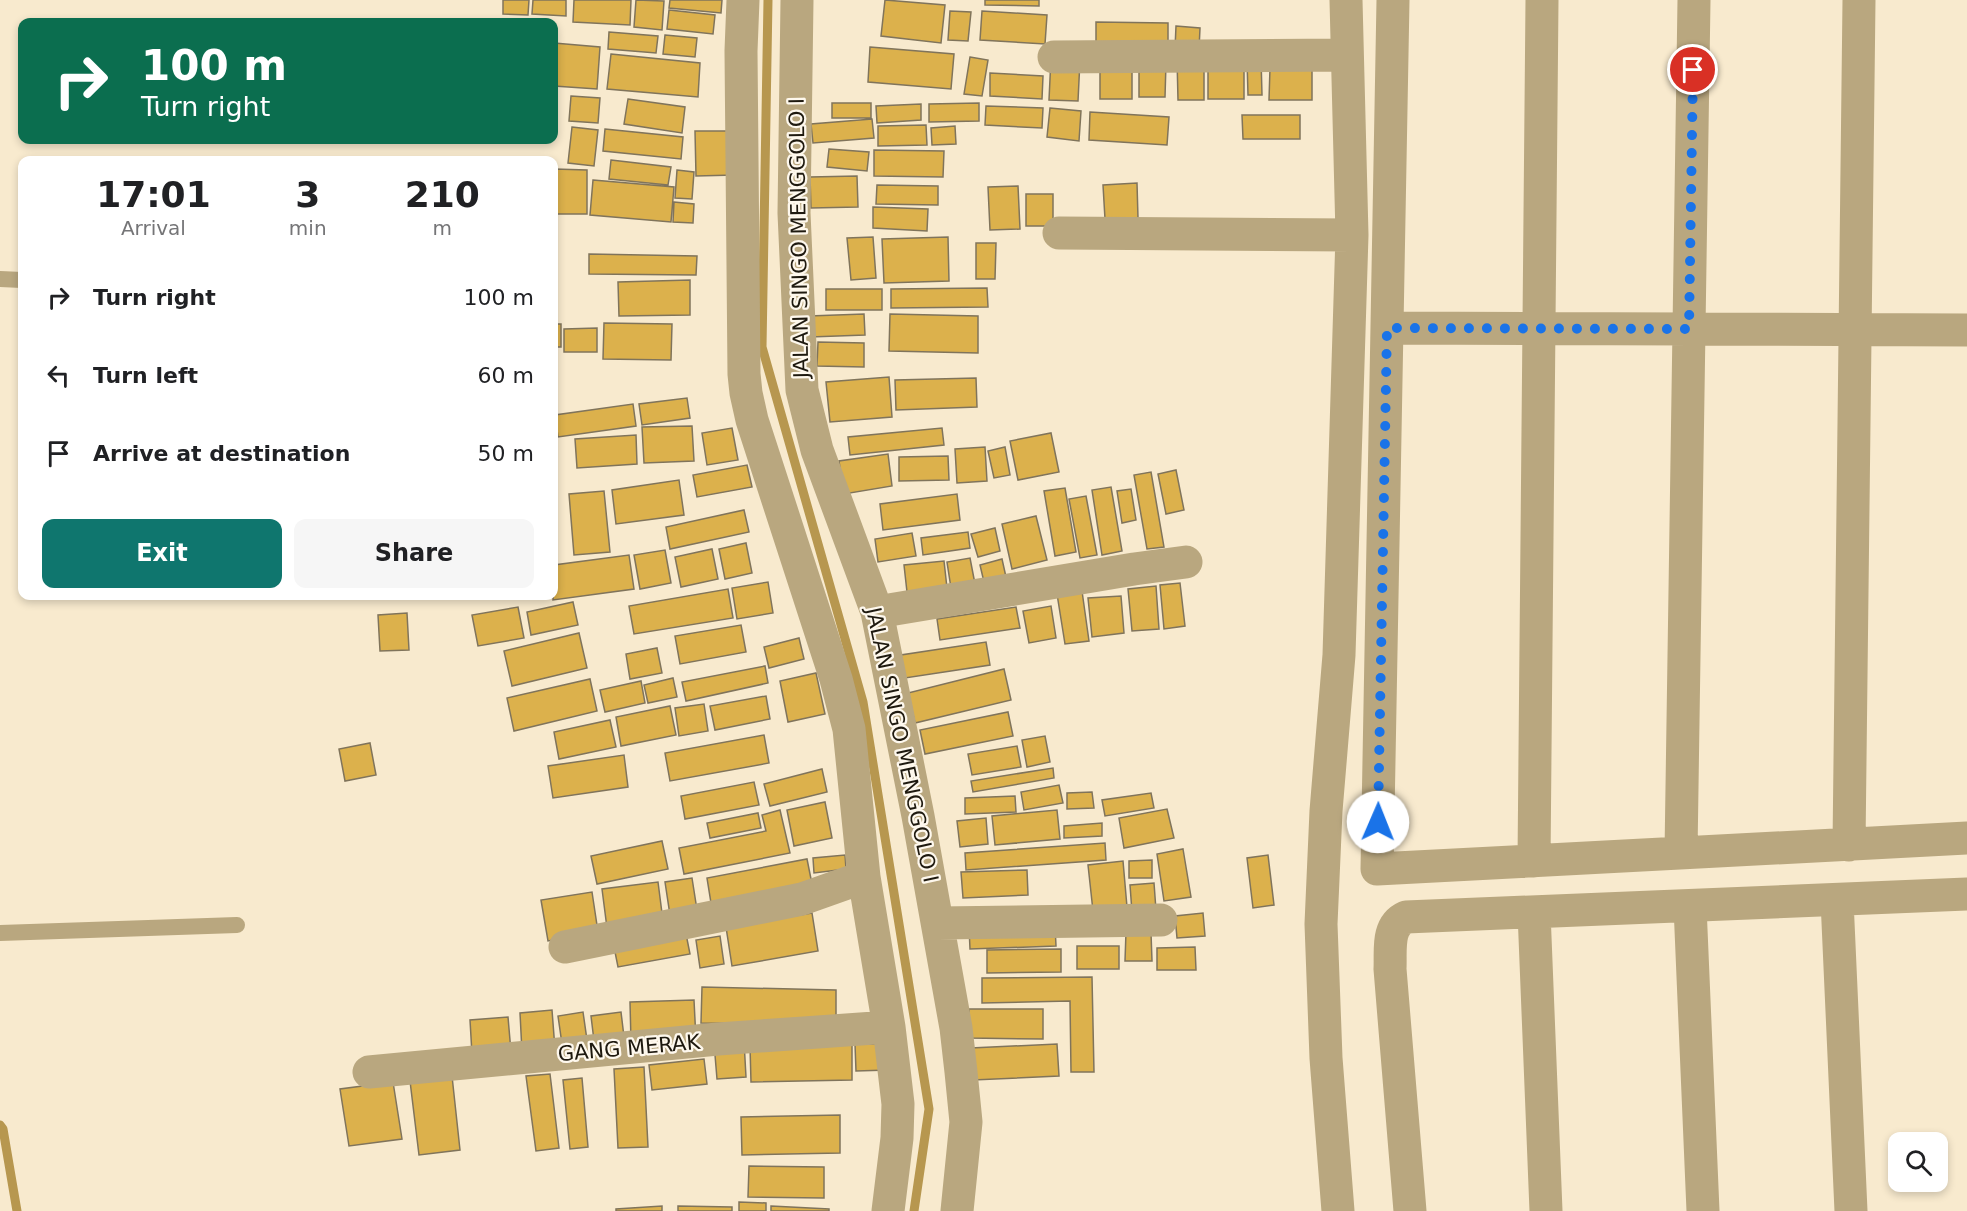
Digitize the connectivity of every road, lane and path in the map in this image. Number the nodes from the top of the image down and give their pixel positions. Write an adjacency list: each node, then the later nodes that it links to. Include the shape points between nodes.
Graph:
1 (743, 0): 25 (street, via 746,393 843,700)
2 (797, 0): 20 (street, JALAN SINGO MENGGOLO I, via 794,213 802,390 817,450)
3 (1346, 0): 8 (street)
4 (1393, 0): 14 (street)
5 (1542, 0): 15 (street)
6 (1694, 0): 16 (street)
7 (1859, 0): 17 (street)
8 (1347, 55): 9 (street); 11 (street)
9 (1054, 57)
10 (1059, 233): 11 (street)
11 (1352, 235): 39 (street, via 1340,655 1321,924)
12 (0, 279): 13 (lane)
13 (18, 280)
14 (1387, 328): 15 (street); 24 (street, via 1377,869)
15 (1539, 328): 16 (street); 24 (street)
16 (1689, 329): 17 (street); 23 (street)
17 (1855, 329): 18 (street); 22 (street)
18 (1967, 330)
19 (1186, 562): 20 (street)
20 (877, 612): 31 (street, JALAN SINGO MENGGOLO I)
21 (1967, 838): 22 (street)
22 (1849, 845): 23 (street)
23 (1681, 853): 24 (street)
24 (1534, 861)
25 (864, 877): 34 (street, via 794,901); 35 (street)
26 (1967, 894): 27 (street)
27 (1837, 900): 28 (street); 43 (street)
28 (1690, 906): 29 (street); 42 (street)
29 (1534, 912): 40 (street, via 1406,917 1391,932 1390,969); 41 (street)
30 (1161, 920): 31 (street)
31 (938, 923): 38 (street, JALAN SINGO MENGGOLO I, via 956,1028 966,1122)
32 (237, 925): 33 (lane)
33 (0, 933)
34 (565, 946)
35 (889, 1027): 36 (street, GANG MERAK); 37 (street, via 898,1104)
36 (369, 1072)
37 (888, 1211)
38 (957, 1211)
39 (1338, 1211)
40 (1410, 1211)
41 (1546, 1211)
42 (1703, 1211)
43 (1851, 1211)

